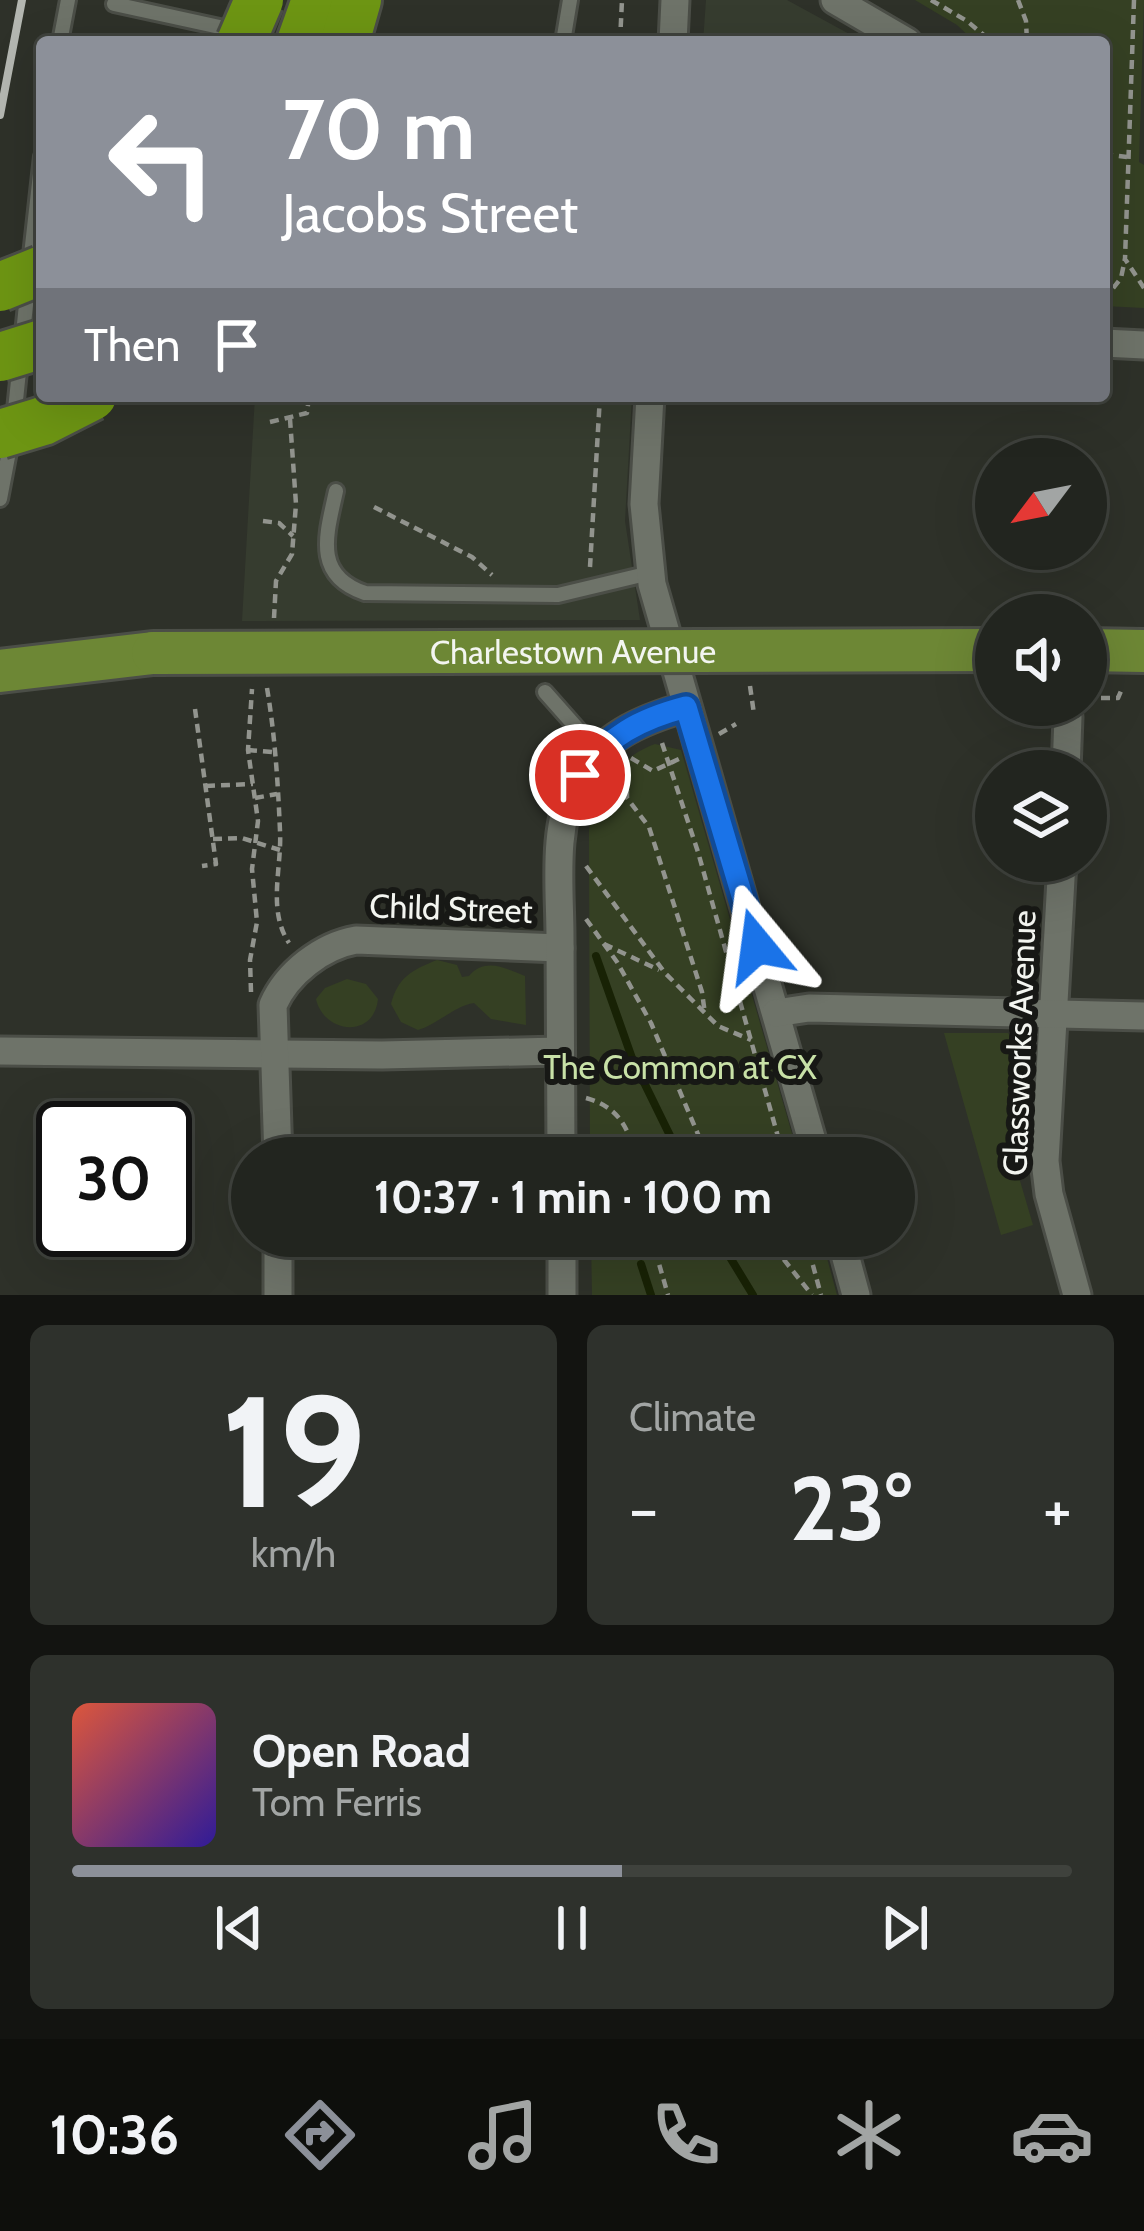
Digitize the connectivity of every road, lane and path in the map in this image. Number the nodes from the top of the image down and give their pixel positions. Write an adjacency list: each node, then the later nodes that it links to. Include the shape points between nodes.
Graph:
1 (68, 0): 13 (lane)
2 (262, 0): 12 (lane, via 257,35); 14 (highway, bridge)
3 (316, 0): 15 (highway)
4 (357, 0): 16 (highway)
5 (570, 0): 17 (lane)
6 (622, 0): 18 (path)
7 (675, 0): 19 (street)
8 (835, 0): 20 (street)
9 (931, 0): 21 (path)
10 (1018, 0): 22 (path)
11 (1134, 0): 24 (path)
12 (114, 4)
13 (61, 36)
14 (244, 36)
15 (303, 36)
16 (347, 36)
17 (564, 36)
18 (620, 36)
19 (673, 36)
20 (897, 36)
21 (985, 36)
22 (1027, 36)
23 (1110, 155): 24 (path)
24 (1127, 158): 26 (path)
25 (36, 197): 27 (lane)
26 (1125, 259): 28 (path); 29 (path)
27 (24, 278): 42 (lane)
28 (1144, 288)
29 (1110, 292)
30 (1110, 344): 32 (street)
31 (36, 346): 33 (highway, bridge)
32 (1144, 346)
33 (0, 357)
34 (80, 402): 40 (highway, bridge)
35 (308, 402): 38 (path, via 307,413)
36 (600, 402): 48 (path)
37 (650, 402): 46 (street)
38 (290, 419): 39 (path); 45 (path)
39 (270, 422)
40 (0, 434)
41 (336, 491): 48 (lane, via 327,556 357,590 550,596)
42 (0, 499)
43 (374, 507): 47 (path, via 472,556)
44 (263, 521): 45 (path)
45 (293, 536): 49 (path, via 290,564 276,581)
46 (650, 573): 48 (lane); 62 (street)
47 (495, 580)
48 (589, 589)
49 (274, 620)
50 (0, 642): 54 (main road, Charlestown Avenue)
51 (975, 650): 54 (main road, Charlestown Avenue, bridge)
52 (1107, 650): 53 (main road)
53 (1144, 651)
54 (153, 653): 55 (main road, Charlestown Avenue)
55 (0, 671)
56 (750, 686): 64 (path)
57 (252, 688): 68 (path)
58 (267, 688): 69 (path)
59 (1121, 691): 61 (path)
60 (545, 692): 70 (lane)
61 (1107, 701)
62 (686, 707): 70 (street, via 632,725); 91 (street)
63 (195, 709): 75 (path)
64 (754, 714)
65 (736, 724): 66 (path)
66 (717, 736)
67 (660, 738): 72 (path)
68 (248, 750): 69 (path); 74 (path)
69 (274, 752): 76 (path)
70 (598, 752): 87 (street, via 564,818)
71 (627, 754): 72 (path, via 648,770)
72 (669, 765): 94 (path)
73 (627, 767): 92 (path, via 627,798 649,826)
74 (253, 784): 75 (path); 77 (path)
75 (206, 786): 78 (path)
76 (277, 794): 77 (path); 80 (path)
77 (255, 798): 79 (path)
78 (212, 839): 79 (path); 81 (path, via 216,864)
79 (256, 844): 80 (path); 89 (path)
80 (280, 850): 85 (path)
81 (202, 866)
82 (586, 866): 88 (path)
83 (1061, 882): 90 (street, Glassworks Avenue)
84 (584, 916): 86 (path)
85 (281, 931)
86 (599, 941): 88 (path); 102 (path, via 655,1031)
87 (560, 948): 96 (street); 97 (street, Child Street, via 356,940 329,946 278,993)
88 (664, 974): 92 (path)
89 (251, 1007)
90 (1055, 1012): 91 (street); 93 (street); 117 (street, Glassworks Avenue, via 1045,1161)
91 (776, 1013): 104 (street)
92 (705, 1014): 94 (path)
93 (1144, 1016)
94 (751, 1040): 103 (path)
95 (0, 1051): 97 (street)
96 (559, 1051): 97 (street); 100 (street)
97 (276, 1054): 99 (street, Child Street)
98 (584, 1097): 101 (path, via 607,1104)
99 (278, 1137)
100 (561, 1137)
101 (628, 1137)
102 (698, 1137)
103 (778, 1137)
104 (811, 1137)
105 (278, 1257): 111 (street)
106 (562, 1257): 112 (street)
107 (657, 1257): 113 (path)
108 (782, 1257): 114 (path)
109 (810, 1257): 115 (path)
110 (846, 1257): 116 (street)
111 (278, 1295)
112 (562, 1295)
113 (668, 1295)
114 (812, 1295)
115 (820, 1295)
116 (856, 1295)
117 (1078, 1295)

